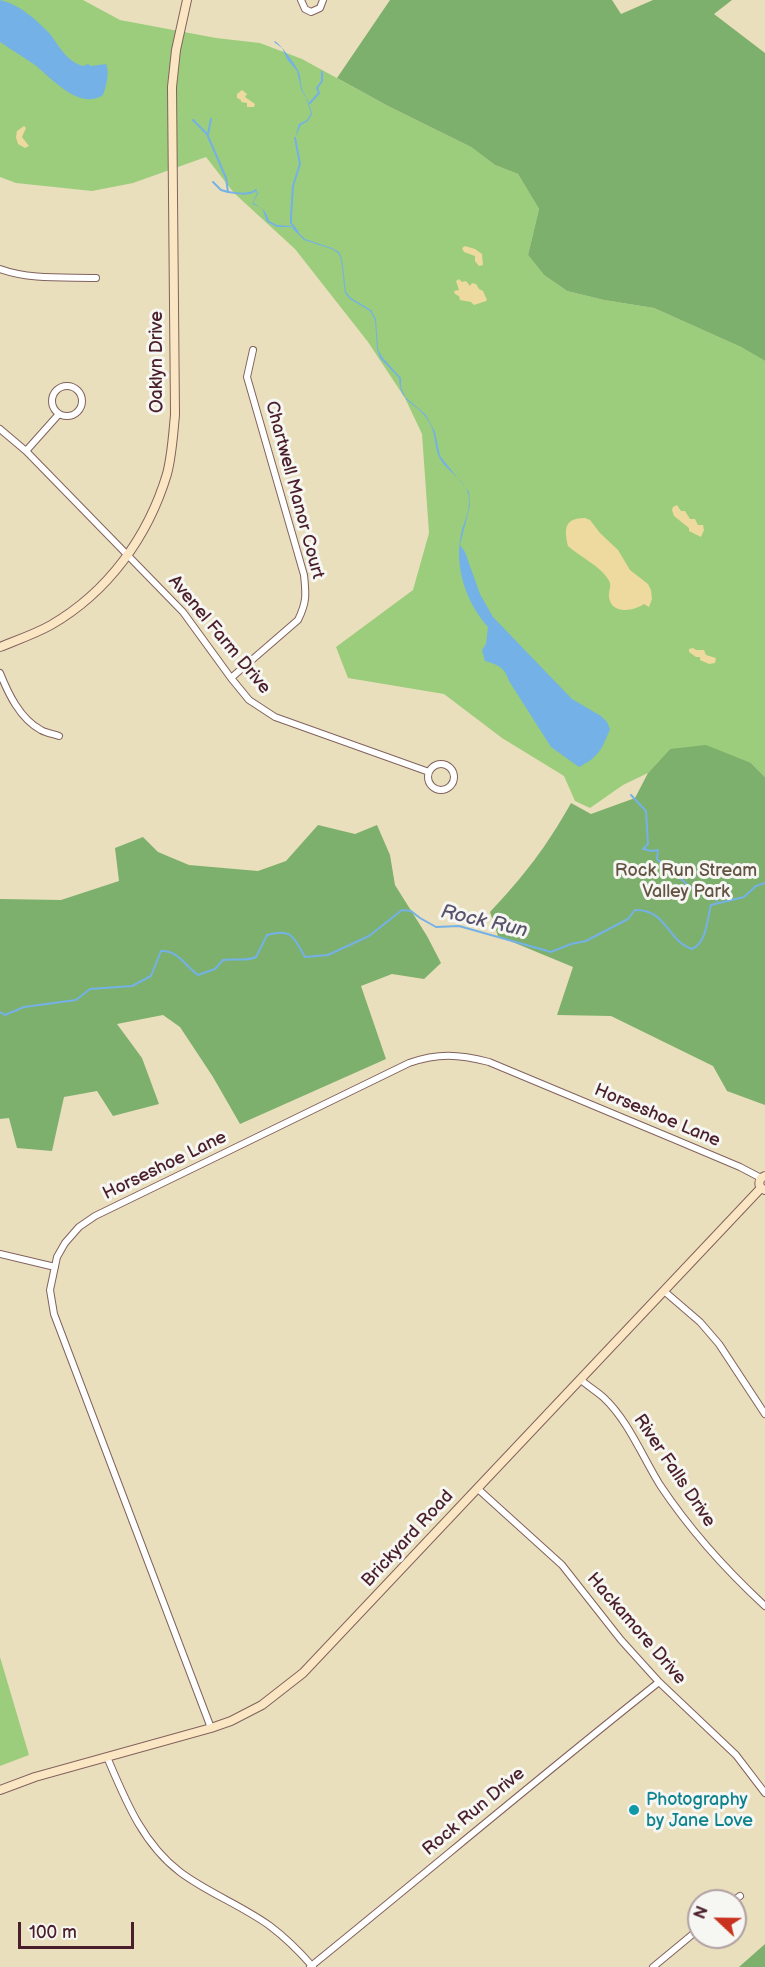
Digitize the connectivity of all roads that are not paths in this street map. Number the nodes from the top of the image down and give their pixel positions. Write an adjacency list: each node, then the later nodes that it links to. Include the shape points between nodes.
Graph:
1 (187, 0): 10 (street, Oaklyn Drive, via 172,87 173,441 159,495)
2 (301, 0): 3 (street, via 304,9 311,12 320,8)
3 (323, 0)
4 (0, 270): 5 (street, via 38,277)
5 (96, 278)
6 (253, 350): 13 (street, Chartwell Manor Court, via 248,376 304,574 306,595 298,620)
7 (59, 414): 7 (street, via 68,416 80,409 82,400 75,389 65,387 53,396 53,406); 9 (street)
8 (0, 429): 9 (street, Avenel Farm Drive)
9 (26, 451): 10 (street, Avenel Farm Drive)
10 (129, 556): 11 (street, Oaklyn Drive, via 105,585 75,609 51,625); 13 (street, Avenel Farm Drive, via 183,612)
11 (0, 647)
12 (0, 673): 14 (street, via 22,714 40,730)
13 (231, 678): 15 (street, Avenel Farm Drive, via 249,700 275,717)
14 (59, 736)
15 (429, 772): 15 (street, Avenel Farm Drive, via 430,783 438,790 454,781 453,770 444,764 436,764)
16 (763, 1177): 17 (street, via 759,1184); 19 (street, Horseshoe Lane, via 489,1062 439,1055 409,1064 96,1216 65,1243)
17 (763, 1189): 20 (street, Brickyard Road)
18 (0, 1254): 19 (street)
19 (55, 1268): 26 (street, Horseshoe Lane, via 50,1290 54,1314)
20 (664, 1291): 21 (street, Brickyard Road); 22 (street, via 719,1344)
21 (581, 1380): 23 (street, Brickyard Road); 24 (street, River Falls Drive, via 618,1415 661,1486 697,1535)
22 (765, 1414)
23 (478, 1489): 25 (street, Hackamore Drive, via 562,1565); 26 (street, Brickyard Road, via 303,1673 262,1705)
24 (765, 1606)
25 (659, 1682): 29 (street, Hackamore Drive, via 736,1755); 31 (street, Rock Run Drive)
26 (211, 1728): 27 (street, Brickyard Road)
27 (107, 1757): 28 (street, Brickyard Road); 31 (street, via 132,1815 166,1859 203,1888 270,1926)
28 (0, 1790)
29 (765, 1793)
30 (687, 1939): 32 (street)
31 (312, 1966)
32 (653, 1967)

